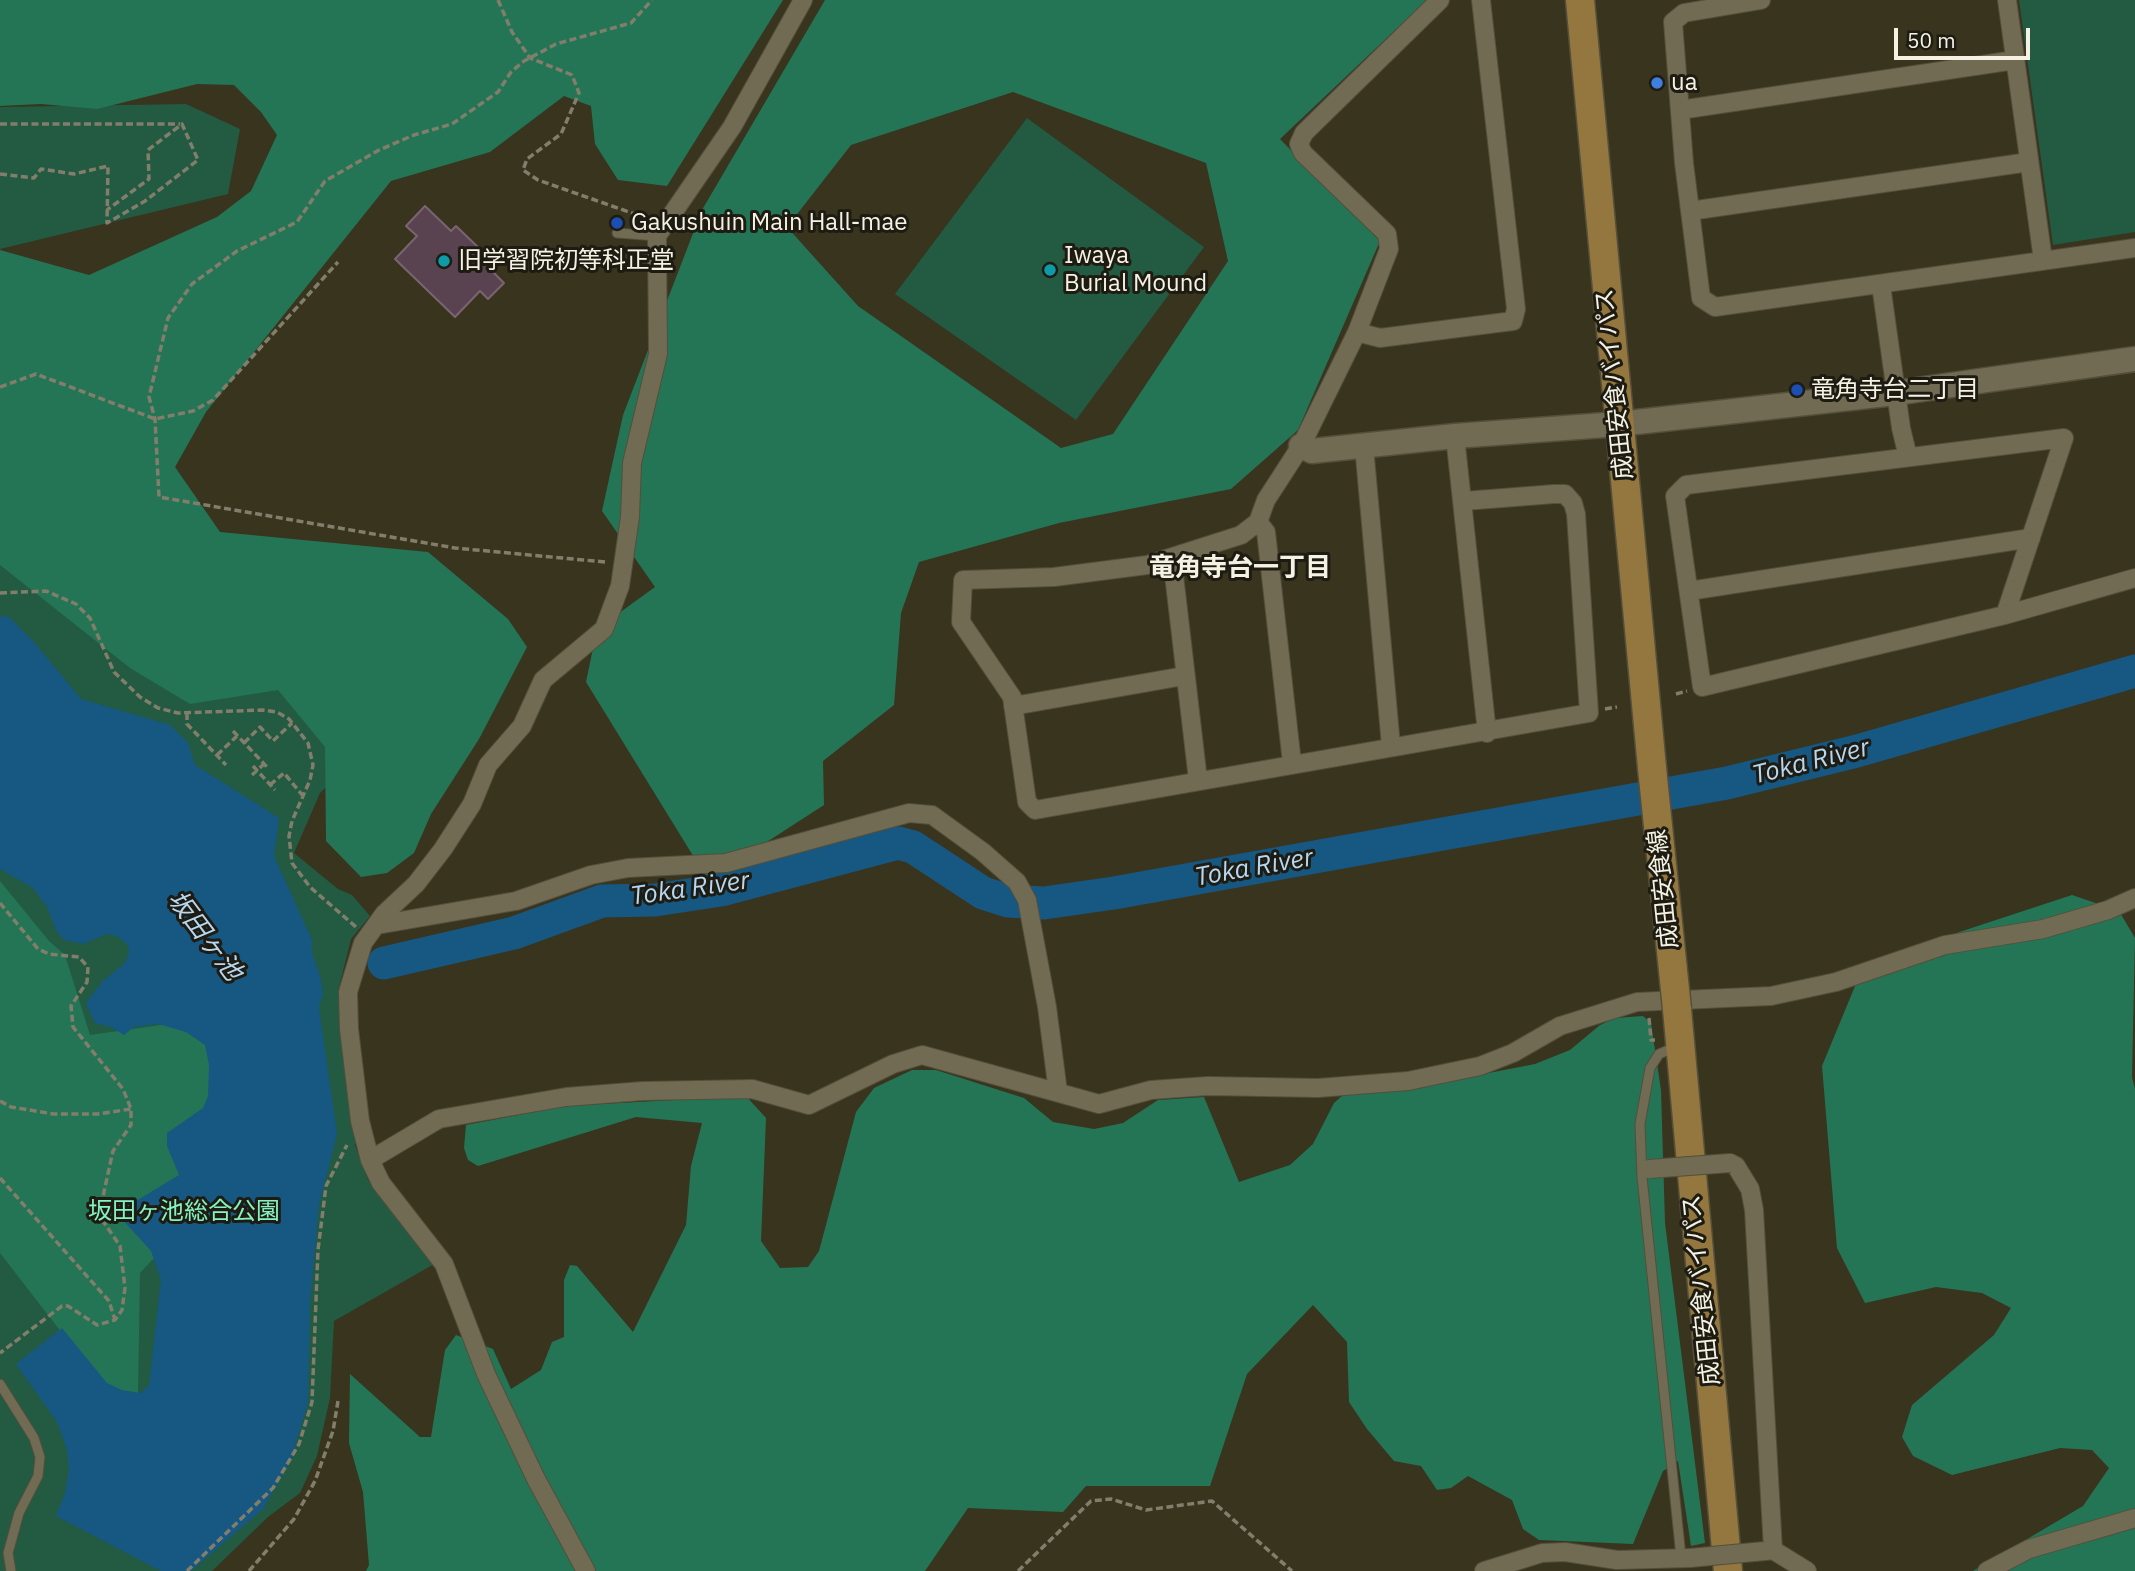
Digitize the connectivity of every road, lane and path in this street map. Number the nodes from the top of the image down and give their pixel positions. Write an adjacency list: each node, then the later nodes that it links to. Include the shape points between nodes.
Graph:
1 (498, 0): 10 (path)
2 (652, 0): 10 (path, via 631,23 556,44)
3 (803, 0): 19 (street, via 733,127)
4 (1440, 0): 25 (street, via 1304,133 1299,144 1387,234 1386,261)
5 (1481, 0): 25 (street, via 1517,309 1513,321 1380,338)
6 (1580, 0): 30 (main road, 成田安食バイパス)
7 (1761, 0): 9 (street)
8 (2007, 0): 11 (street)
9 (1741, 1): 12 (street, via 1684,13 1673,22)
10 (530, 58): 19 (path, via 572,75 579,93 561,134 527,159 523,170); 29 (path, via 511,72 498,92 452,124 390,145 325,181 297,222 237,251 192,284 168,318 149,397)
11 (2015, 60): 12 (street); 15 (street)
12 (1680, 110): 18 (street)
13 (0, 124): 14 (path)
14 (182, 124): 17 (path, via 148,150 149,179); 17 (path, via 198,160 145,201 107,223)
15 (2029, 162): 18 (street); 22 (street)
16 (0, 174): 17 (path, via 34,178 41,169 74,174 108,166)
17 (107, 211)
18 (1690, 211): 24 (street, via 1701,298 1715,307)
19 (661, 230): 20 (lane); 39 (street, via 658,354 632,463)
20 (617, 233)
21 (2135, 248): 22 (street)
22 (2043, 260): 24 (street)
23 (338, 262): 29 (path, via 213,400 193,411)
24 (1881, 285): 28 (street)
25 (1357, 332): 32 (street)
26 (2135, 359): 28 (street)
27 (0, 387): 29 (path, via 36,374)
28 (1895, 393): 30 (street); 34 (street)
29 (155, 419): 39 (path, via 159,497 455,548)
30 (1619, 425): 31 (street); 59 (main road, 成田安食バイパス)
31 (1455, 436): 33 (street); 35 (street)
32 (1301, 446): 33 (street, via 1312,451); 36 (street, via 1266,500)
33 (1364, 446): 52 (street)
34 (1908, 457): 37 (street, via 2064,438); 41 (street, via 1686,485 1675,495)
35 (1464, 501): 49 (street); 49 (street, via 1565,494 1576,513 1589,713)
36 (1258, 522): 38 (street, via 1241,535); 54 (street, via 1266,532)
37 (2031, 538): 41 (street); 43 (street)
38 (1172, 558): 44 (street); 45 (street, via 1054,577 963,580 961,622 1012,697)
39 (623, 564): 67 (street, via 604,629 543,680 522,726 488,765 472,804 443,849)
40 (2135, 578): 43 (street)
41 (1689, 591): 43 (street, via 1702,687)
42 (0, 593): 46 (path, via 46,592 76,604 90,618 107,660 122,682 158,708)
43 (2006, 615)
44 (1184, 676): 45 (street); 61 (street)
45 (1013, 706): 61 (street, via 1027,802 1035,810)
46 (187, 713): 47 (path, via 262,710 277,712); 53 (path, via 187,724)
47 (290, 725): 51 (path, via 273,741 260,727); 64 (path, via 312,754)
48 (233, 731): 50 (path)
49 (1487, 733): 52 (street)
50 (237, 736): 51 (path); 53 (path)
51 (244, 743): 55 (path)
52 (1391, 746): 54 (street)
53 (217, 755): 56 (path)
54 (1292, 763): 61 (street)
55 (264, 764): 57 (path); 58 (path)
56 (226, 765)
57 (255, 768): 60 (path); 62 (path)
58 (268, 768)
59 (1652, 768): 68 (main road, 成田安食線, bridge)
60 (252, 775)
61 (1198, 780)
62 (270, 785): 63 (path); 64 (path, via 284,773)
63 (275, 790)
64 (303, 796): 67 (path, via 289,836 292,863 310,887)
65 (2135, 898): 70 (street, via 2043,929 1945,945 1836,982 1771,996 1637,1002 1560,1026 1480,1066 1408,1081 1318,1088 1151,1090 1099,1104)
66 (0, 903): 72 (path, via 38,949 85,961 90,975 71,1006 73,1027 123,1089)
67 (372, 932): 70 (street, via 516,901 591,875 628,868 726,863 909,813 932,815 1017,882 1027,901); 73 (street, via 348,992)
68 (1677, 1009): 69 (main road, 成田安食バイパス)
69 (1680, 1046): 75 (lane, via 1659,1054 1650,1068 1640,1124); 91 (main road, 成田安食バイパス)
70 (1058, 1092): 74 (street, via 922,1055 892,1064 809,1105 752,1089 566,1097 439,1119)
71 (0, 1101): 72 (path, via 54,1114)
72 (131, 1109): 77 (path, via 131,1125 107,1167 100,1210 120,1247 124,1266 122,1310)
73 (360, 1121): 74 (street); 85 (path, via 327,1186 318,1250 312,1402 299,1444 273,1488)
74 (370, 1160): 87 (street, via 381,1183 444,1264 486,1374)
75 (1645, 1173): 82 (street, bridge, via 1730,1163 1750,1189); 83 (lane)
76 (0, 1178): 77 (path, via 109,1301)
77 (115, 1320): 78 (path, via 97,1325 62,1306)
78 (0, 1353)
79 (0, 1384): 84 (lane, via 34,1438 40,1457 38,1476 19,1513 8,1553)
80 (338, 1401): 86 (path, via 333,1431 314,1481 293,1519)
81 (2135, 1518): 93 (street, via 2029,1549)
82 (1769, 1550): 83 (street, bridge); 92 (street)
83 (1686, 1557): 90 (street, via 1617,1560 1542,1553)
84 (11, 1571)
85 (187, 1571)
86 (249, 1571)
87 (586, 1571)
88 (1018, 1571): 89 (path, via 1091,1501 1111,1499 1146,1510 1212,1501)
89 (1292, 1571)
90 (1484, 1571)
91 (1728, 1571)
92 (1807, 1571)
93 (1987, 1571)

